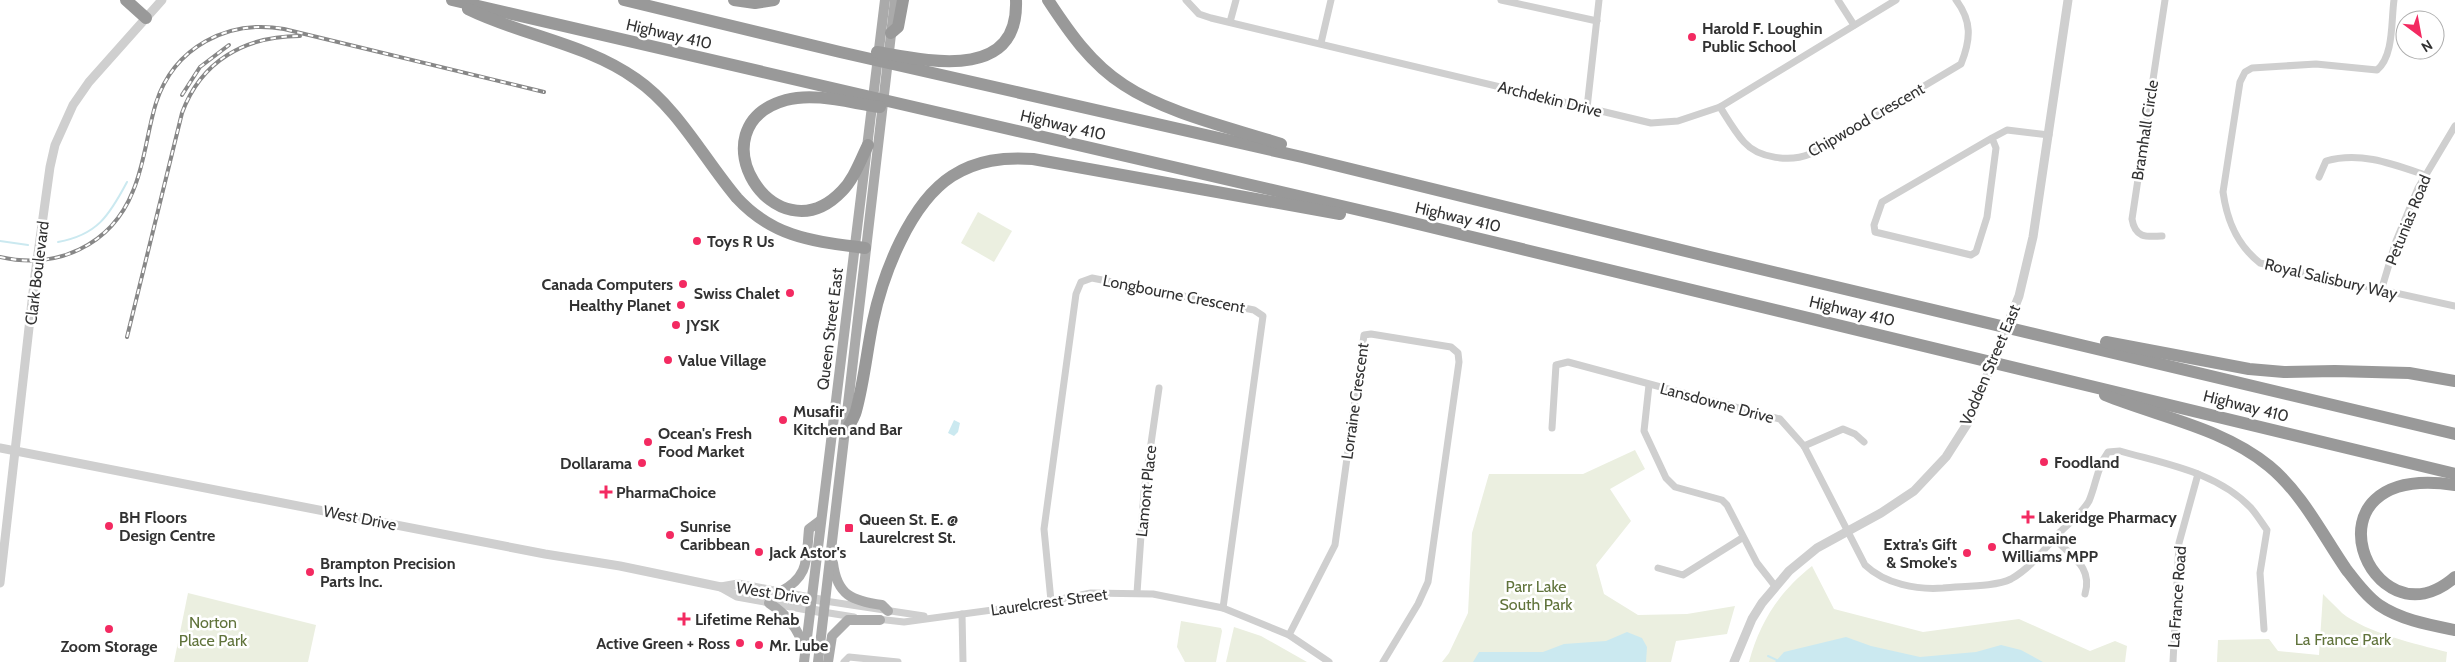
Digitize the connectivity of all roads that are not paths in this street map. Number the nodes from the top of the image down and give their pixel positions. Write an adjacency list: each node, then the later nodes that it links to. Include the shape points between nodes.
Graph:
1 (126, 0): 23 (highway)
2 (162, 0): 23 (street, Clark Boulevard)
3 (451, 0): 32 (highway, Highway 410); 43 (highway, via 486,18 584,51 638,80 666,106 728,187 760,220 788,234)
4 (624, 0): 29 (highway, Highway 410)
5 (734, 0): 6 (highway, via 755,3)
6 (774, 0)
7 (885, 0): 27 (main road, Queen Street East)
8 (895, 0): 27 (main road, Queen Street East)
9 (903, 0): 27 (highway, via 898,26)
10 (1016, 0): 29 (highway, via 1014,22 1005,41 978,59 947,62 866,50)
11 (1048, 0): 38 (highway, via 1084,49 1124,85 1179,110 1288,147)
12 (1186, 0): 25 (street, Archdekin Drive, via 1199,14)
13 (1236, 0): 25 (street)
14 (1331, 0): 28 (street)
15 (1501, 0): 24 (street)
16 (1599, 0): 24 (street)
17 (1838, 0): 26 (street)
18 (1896, 0): 26 (street, Archdekin Drive)
19 (1956, 0): 30 (street, Chipwood Crescent, via 1969,22 1961,64 1810,154 1787,159 1758,151 1745,143)
20 (2068, 0): 35 (street, Vodden Street East)
21 (2165, 0): 42 (street, Bramhall Circle, via 2132,219 2138,235)
22 (2394, 0): 44 (street, Royal Salisbury Way, via 2388,54 2377,70 2316,64 2252,68 2245,72 2240,82 2223,192 2239,244 2260,263)
23 (146, 18): 57 (street, Clark Boulevard, via 73,105 55,145 35,275)
24 (1596, 21): 31 (street)
25 (1230, 22): 28 (street, Archdekin Drive)
26 (1854, 25): 30 (street, Archdekin Drive)
27 (886, 32): 34 (main road, Queen Street East)
28 (1321, 43): 31 (street, Archdekin Drive)
29 (840, 52): 38 (highway, Highway 410)
30 (1720, 107): 31 (street, Archdekin Drive, via 1678,121 1651,123)
31 (1586, 108)
32 (920, 109): 37 (highway, via 905,111 820,98 786,100 771,106 752,122 745,139 743,159 754,186 767,199 784,208 808,210 825,204 844,190); 41 (highway, Highway 410)
33 (2455, 126): 39 (street, Petunias Road)
34 (875, 129): 37 (main road, Queen Street East); 43 (main road, Queen Street East)
35 (2049, 134): 36 (street, via 2008,130); 62 (street, Vodden Street East, via 2033,237 2019,296 1968,421 1940,464 1914,491)
36 (1992, 138): 36 (street, via 1882,202 1875,232 1971,255 1976,252 1987,217 1996,148)
37 (868, 145): 43 (main road, Queen Street East)
38 (1302, 157): 46 (highway, Highway 410)
39 (2425, 175): 40 (street, via 2376,159 2343,156 2326,161); 44 (street, Petunias Road, via 2396,241)
40 (2318, 177)
41 (1389, 217): 48 (highway, Highway 410); 52 (highway, via 1374,220 1033,159 996,160 972,166 940,185 900,244 877,306 856,412)
42 (2162, 236)
43 (861, 247): 52 (main road, Queen Street East); 61 (main road, Queen Street East)
44 (2381, 291): 45 (street, Royal Salisbury Way)
45 (2455, 306)
46 (2069, 342): 47 (highway, via 2095,340 2249,369 2409,373); 53 (highway, Highway 410)
47 (2455, 381)
48 (2081, 382): 59 (highway, Highway 410); 86 (highway, via 2106,396 2214,434 2254,455 2280,476 2360,587 2378,604 2408,618)
49 (1649, 385): 51 (street, Lansdowne Drive, via 1568,362 1556,365); 55 (street, Lansdowne Drive, via 1780,419); 63 (street, via 1644,431 1666,478 1675,487 1722,500)
50 (1159, 388): 72 (street, Lamont Place, via 1144,492)
51 (1552, 428)
52 (844, 434): 65 (main road, Queen Street East)
53 (2455, 434)
54 (1864, 442): 55 (street, via 1843,430)
55 (1804, 446): 62 (street, Lansdowne Drive)
56 (0, 448): 57 (street, West Drive)
57 (16, 450): 68 (street, Clark Boulevard); 69 (street, West Drive)
58 (2198, 474): 64 (street, Lansdowne Drive, via 2120,450 2108,452 2101,462 2088,503); 85 (street, via 2225,487 2251,508 2267,530 2260,573); 97 (street, La France Road, via 2179,543)
59 (2455, 474)
60 (2455, 485): 67 (highway, via 2418,482 2388,490 2368,510 2361,536 2363,552 2372,571 2391,588 2422,594)
61 (821, 520): 71 (main road, via 809,529 801,576); 74 (main road, Queen Street East)
62 (1846, 531): 64 (street, Lansdowne Drive, via 1872,572 1926,589 2009,580 2027,568); 70 (street, Vodden Street East, via 1805,556)
63 (1742, 538): 66 (street, via 1683,575); 70 (street)
64 (2054, 538): 73 (street, via 2086,572)
65 (831, 547): 76 (main road, Queen Street East); 80 (main road, via 835,580 855,600 882,605)
66 (1658, 568)
67 (2455, 577)
68 (0, 583)
69 (721, 586): 71 (street, West Drive, via 738,584); 77 (street, West Drive, via 737,596)
70 (1775, 586): 96 (street, Vodden Street East, via 1752,619)
71 (780, 592): 74 (street, West Drive)
72 (1137, 593): 75 (street, Laurelcrest Street, via 1091,594); 78 (street, Laurelcrest Street)
73 (2085, 594)
74 (811, 598): 76 (street, West Drive); 79 (main road, Queen Street East)
75 (1051, 601): 78 (street, Longbourne Crescent, via 1044,529 1076,294 1081,282 1092,278 1254,310 1263,316); 82 (street, Laurelcrest Street)
76 (825, 602): 80 (street, Laurelcrest Street); 81 (main road, Queen Street East)
77 (769, 603): 79 (street, West Drive); 88 (main road, via 784,614 799,632)
78 (1223, 608): 87 (street, Laurelcrest Street)
79 (810, 610): 81 (street, West Drive); 88 (main road, Queen Street East)
80 (888, 611): 83 (street, Laurelcrest Street)
81 (823, 612): 84 (street, Laurelcrest Street); 89 (main road, Queen Street East)
82 (962, 614): 83 (street, Laurelcrest Street); 93 (street)
83 (935, 616): 84 (street, Laurelcrest Street, via 904,622)
84 (880, 620): 90 (main road, via 852,618 840,626 832,636)
85 (2264, 629)
86 (2455, 630)
87 (1289, 635): 94 (street, Laurelcrest Street); 95 (street, Lorraine Crescent, via 1335,545 1364,334 1451,347 1458,353 1459,362 1428,582)
88 (805, 657)
89 (818, 662)
90 (828, 662)
91 (844, 662): 92 (street, via 849,657)
92 (898, 662)
93 (963, 662)
94 (1329, 662)
95 (1383, 662)
96 (1734, 662)
97 (2172, 662)

